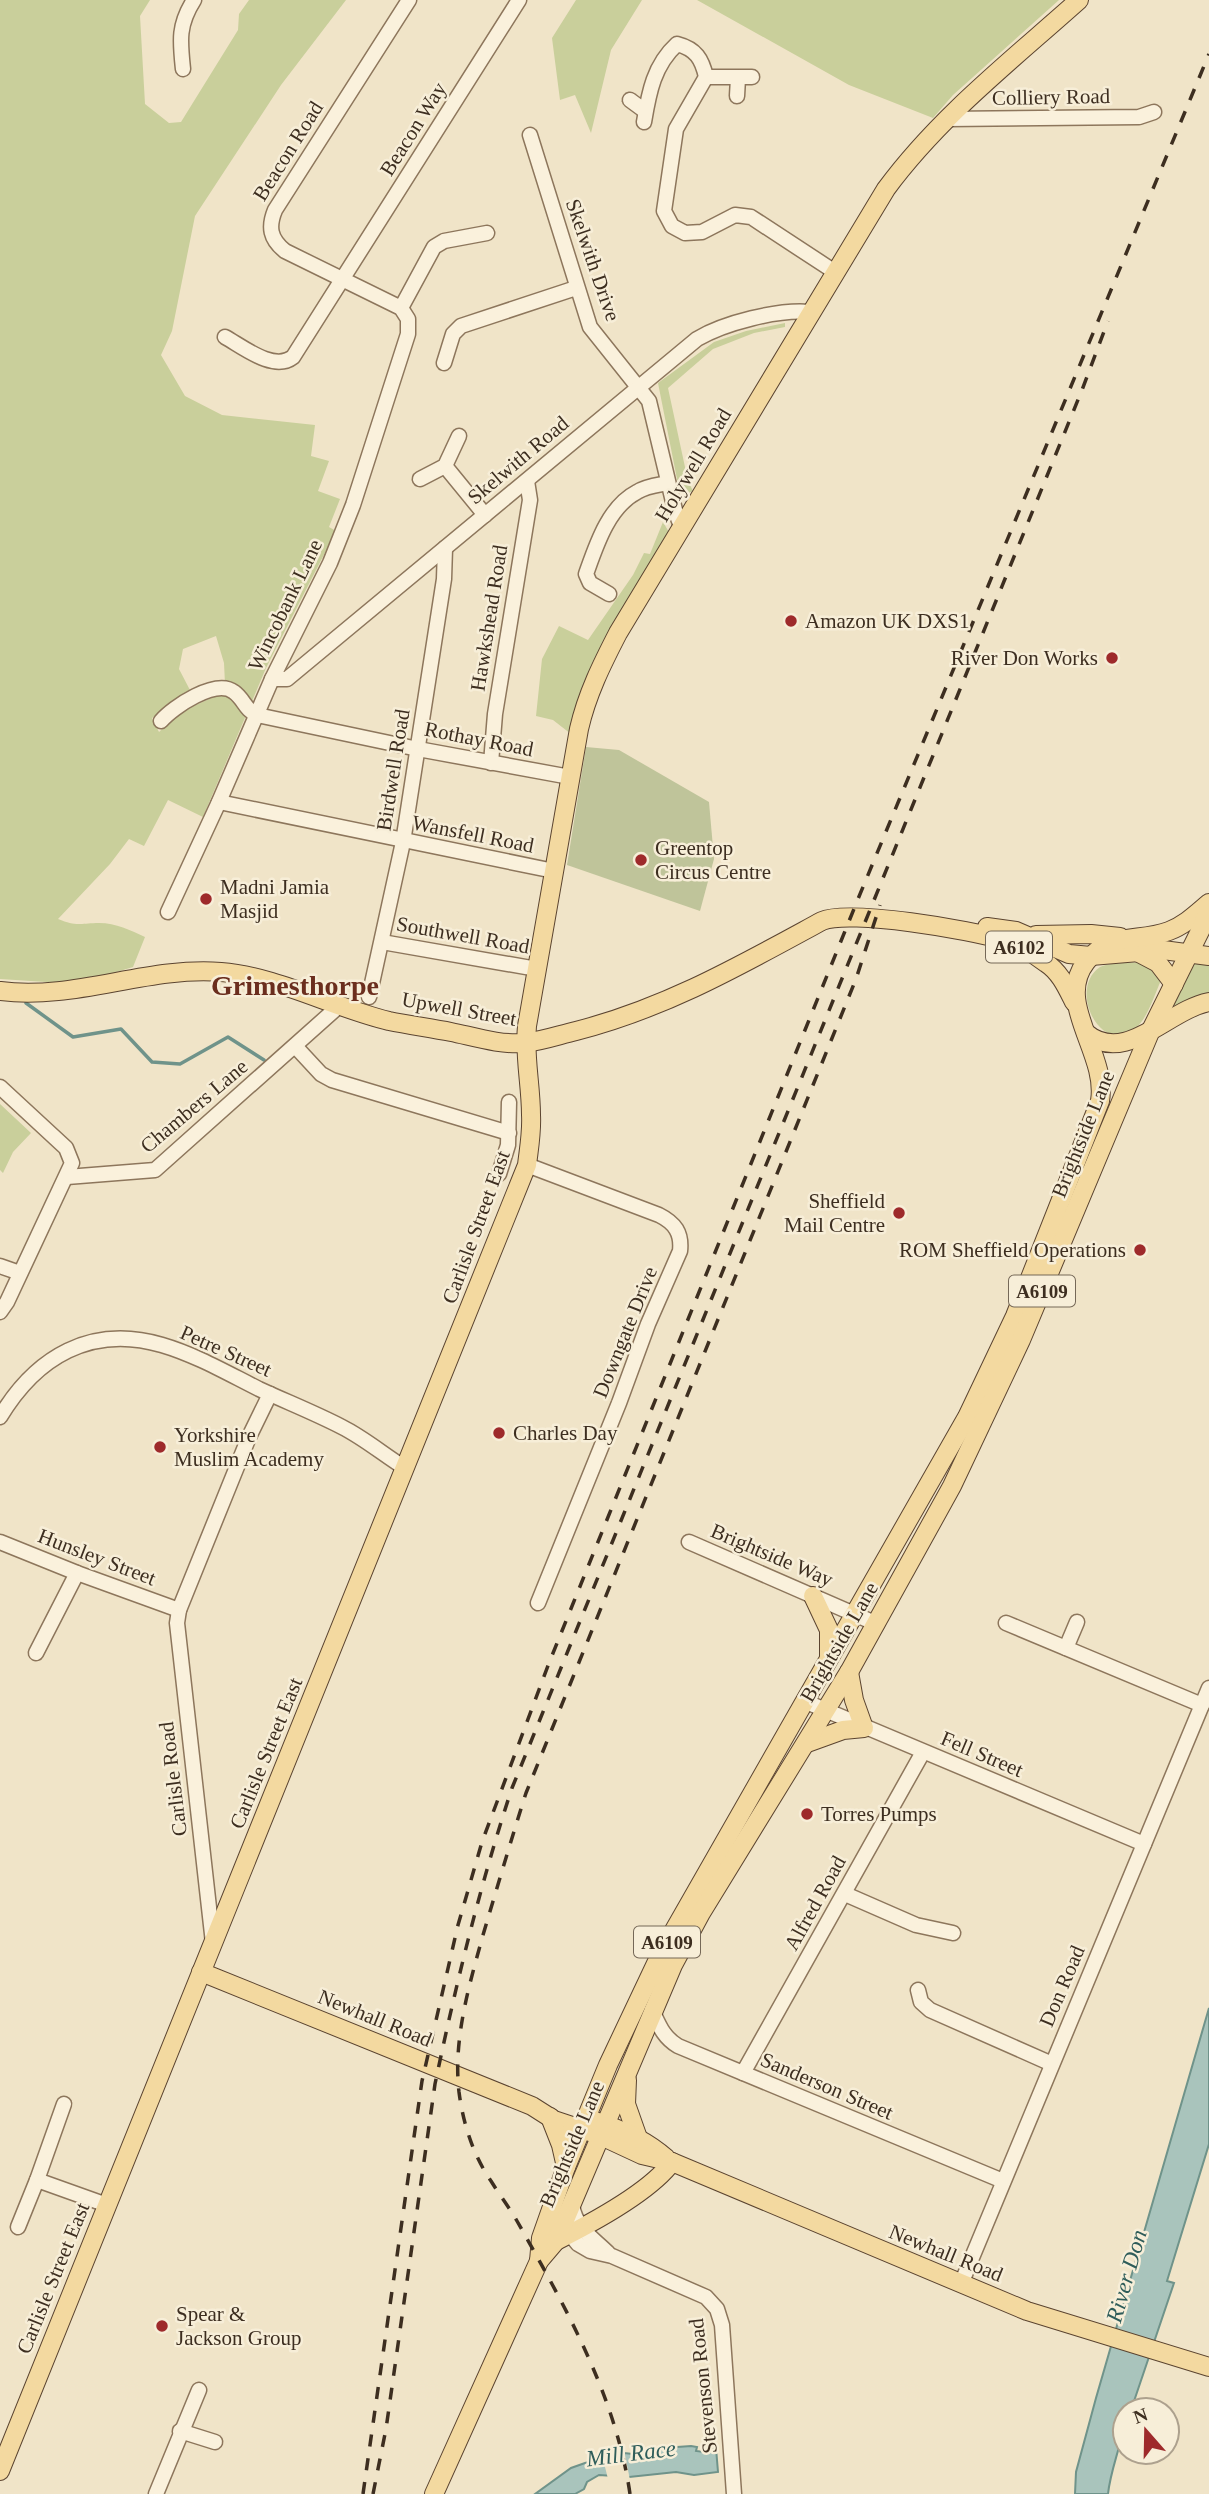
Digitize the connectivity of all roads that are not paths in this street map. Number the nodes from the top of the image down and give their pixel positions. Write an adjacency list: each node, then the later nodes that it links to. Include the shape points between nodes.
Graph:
1 (194, 0): 5 (street, via 180,31)
2 (409, 0): 14 (street, Beacon Road, via 271,218 276,244)
3 (519, 0): 14 (street, Beacon Way)
4 (1079, 0): 10 (main road, Holywell Road)
5 (183, 69)
6 (706, 77): 7 (street, via 745,77); 8 (street, via 702,61 690,47 677,44 658,66 644,117); 13 (street, via 676,129 664,211 672,226 685,233 702,232 735,215 751,217)
7 (737, 96)
8 (630, 100)
9 (1154, 112): 10 (street, Colliery Road, via 1139,117)
10 (947, 119): 13 (main road, Holywell Road, via 886,189)
11 (530, 135): 15 (street, Skelwith Drive)
12 (487, 233): 16 (street, via 433,247)
13 (835, 272): 17 (main road, Holywell Road)
14 (342, 279): 16 (street, Beacon Road); 18 (street, Beacon Way, via 288,361 275,362)
15 (576, 288): 19 (street, via 461,326 453,334); 20 (street, Skelwith Drive, via 590,327)
16 (401, 308): 30 (street, Wincobank Lane, via 408,319 408,334 353,505 330,563)
17 (810, 312): 20 (street, Skelwith Road, via 772,315 707,333); 27 (main road, Holywell Road)
18 (225, 337)
19 (444, 363)
20 (637, 387): 24 (street, Skelwith Road); 25 (street, Skelwith Drive, via 649,401)
21 (459, 436): 22 (street)
22 (445, 466): 23 (street); 26 (street)
23 (420, 479)
24 (527, 481): 26 (street, Skelwith Road); 34 (street, Hawkshead Road, via 530,500)
25 (668, 483): 27 (street, Skelwith Drive); 29 (street, via 637,491 613,513 586,574 590,583)
26 (485, 515): 28 (street, Skelwith Road)
27 (682, 529): 35 (main road, Holywell Road, via 597,674 585,702)
28 (445, 548): 30 (street, Skelwith Road, via 287,679); 33 (street, Birdwell Road)
29 (609, 594)
30 (272, 679): 31 (street, Wincobank Lane)
31 (257, 715): 32 (street, via 249,712 237,694 220,688 184,701); 33 (street, Rothay Road); 36 (street, Wincobank Lane)
32 (161, 721)
33 (418, 749): 34 (street, Rothay Road); 37 (street, Birdwell Road)
34 (491, 763): 35 (street, Rothay Road)
35 (570, 777): 38 (main road, Holywell Road)
36 (219, 802): 37 (street, Wansfell Road); 40 (street, Wincobank Lane)
37 (403, 842): 38 (street, Wansfell Road); 43 (street, Birdwell Road)
38 (554, 871): 48 (main road, Holywell Road)
39 (1209, 905): 44 (main road, via 1172,930); 45 (main road)
40 (167, 912)
41 (934, 926): 42 (main road, Upwell Street / A6102, via 977,925); 54 (main road, Upwell Street / A6102, via 1021,947 1054,970); 57 (main road, Upwell Street / A6102, via 830,917 656,1006)
42 (1016, 931): 44 (main road, via 1045,936 1091,934); 46 (main road, Upwell Street / A6102, via 1069,954)
43 (382, 942): 48 (street, Southwell Road); 51 (street, Birdwell Road)
44 (1130, 945): 45 (main road); 46 (main road, via 1108,943); 49 (main road, via 1158,963)
45 (1189, 953): 47 (main road); 49 (main road)
46 (1091, 956): 54 (main road, via 1077,977)
47 (1209, 956)
48 (537, 969): 57 (main road, Holywell Road)
49 (1174, 984): 55 (main road)
50 (0, 991): 53 (main road, Upwell Street / A6102, via 34,994 218,971)
51 (369, 997)
52 (1209, 1002): 55 (main road, via 1184,1010)
53 (339, 1006): 57 (main road, Upwell Street / A6102, via 390,1021); 58 (street, Chambers Lane)
54 (1077, 1009): 56 (main road)
55 (1151, 1030): 56 (main road, via 1121,1044 1094,1040); 80 (main road, Brightside Lane / A6109, via 995,1397)
56 (1086, 1033): 77 (main road, Brightside Lane / A6109, via 1100,1069 1101,1093 1062,1199 1015,1316 967,1417)
57 (525, 1043): 62 (main road, Carlisle Street East, via 531,1112)
58 (295, 1046): 61 (street, via 332,1080); 64 (street, Chambers Lane, via 155,1170)
59 (0, 1087): 64 (street, via 66,1148 71,1158)
60 (509, 1102): 61 (street)
61 (509, 1133): 63 (street)
62 (527, 1165): 70 (main road, Carlisle Street East); 75 (street, Downgate Drive, via 659,1215 670,1221 681,1242)
63 (499, 1174)
64 (67, 1177): 66 (street)
65 (0, 1266): 66 (street)
66 (20, 1273): 67 (street)
67 (2, 1303)
68 (271, 1394): 69 (street, Petre Street, via 161,1345 138,1340 97,1341 66,1351 44,1365); 70 (street, Petre Street, via 344,1428); 76 (street)
69 (0, 1417)
70 (405, 1468): 95 (main road, Carlisle Street East)
71 (0, 1542): 73 (street, Hunsley Street)
72 (689, 1542): 74 (street, Brightside Way)
73 (77, 1573): 76 (street, Hunsley Street); 82 (street)
74 (813, 1596): 77 (street, Brightside Way); 83 (main road, via 829,1630)
75 (538, 1603)
76 (179, 1610): 95 (street, Carlisle Road, via 177,1636)
77 (855, 1614): 80 (street, Brightside Way); 83 (main road, Brightside Lane / A6109)
78 (1077, 1622): 81 (street)
79 (1006, 1623): 81 (street)
80 (877, 1624): 84 (main road, Brightside Lane / A6109)
81 (1066, 1648): 87 (street)
82 (36, 1653)
83 (829, 1660): 86 (main road, Brightside Lane / A6109)
84 (849, 1672): 88 (main road, Brightside Lane / A6109); 89 (main road)
85 (1209, 1688): 87 (street, Don Road)
86 (804, 1701): 88 (street, Fell Street); 105 (main road, Brightside Lane / A6109, via 660,1955 608,2065)
87 (1202, 1705): 92 (street, Don Road)
88 (827, 1710): 89 (street, Fell Street); 90 (main road, Brightside Lane / A6109)
89 (864, 1728): 90 (main road); 91 (street, Fell Street)
90 (807, 1743): 98 (main road, Brightside Lane / A6109, via 701,1913)
91 (923, 1752): 92 (street, Fell Street); 93 (street, Alfred Road)
92 (1144, 1844): 99 (street, Don Road)
93 (845, 1894): 94 (street, via 916,1925); 101 (street, Alfred Road)
94 (953, 1933)
95 (213, 1943): 96 (main road, Carlisle Street East)
96 (201, 1972): 103 (main road, Newhall Road); 112 (main road, Carlisle Street East)
97 (918, 1990): 99 (street, via 921,2003 930,2010)
98 (652, 2010): 100 (main road, Brightside Lane / A6109); 101 (street, Sanderson Street, via 668,2040)
99 (1052, 2064): 110 (street, Don Road)
100 (626, 2071): 105 (main road, Brightside Lane / A6109); 106 (main road, via 626,2104)
101 (743, 2073): 110 (street, Sanderson Street)
102 (64, 2104): 109 (street)
103 (532, 2106): 104 (main road, Newhall Road); 105 (main road, Newhall Road, via 558,2109)
104 (550, 2117): 105 (main road, Newhall Road); 108 (main road)
105 (593, 2127): 106 (main road, Newhall Road); 107 (main road, Newhall Road, via 642,2154); 108 (main road, Brightside Lane / A6109); 111 (main road, Brightside Lane / A6109)
106 (638, 2138): 107 (main road, Newhall Road)
107 (671, 2162): 114 (main road, via 642,2190); 116 (main road, Newhall Road)
108 (566, 2167): 111 (main road, Brightside Lane / A6109)
109 (37, 2180): 112 (street); 113 (street)
110 (1003, 2181): 116 (street, Don Road)
111 (563, 2204): 114 (main road, Brightside Lane / A6109); 115 (main road, Brightside Lane / A6109, via 541,2238)
112 (107, 2205): 121 (main road, Carlisle Street East)
113 (18, 2227)
114 (567, 2232): 115 (main road, Brightside Lane / A6109); 124 (street, Stevenson Road, via 706,2297 718,2309)
115 (539, 2261): 123 (main road, Brightside Lane / A6109)
116 (961, 2284): 117 (main road, Newhall Road, via 1027,2311)
117 (1209, 2367)
118 (199, 2390): 119 (street)
119 (180, 2431): 120 (street); 122 (street)
120 (215, 2442)
121 (0, 2471)
122 (156, 2494)
123 (434, 2494)
124 (734, 2494)

